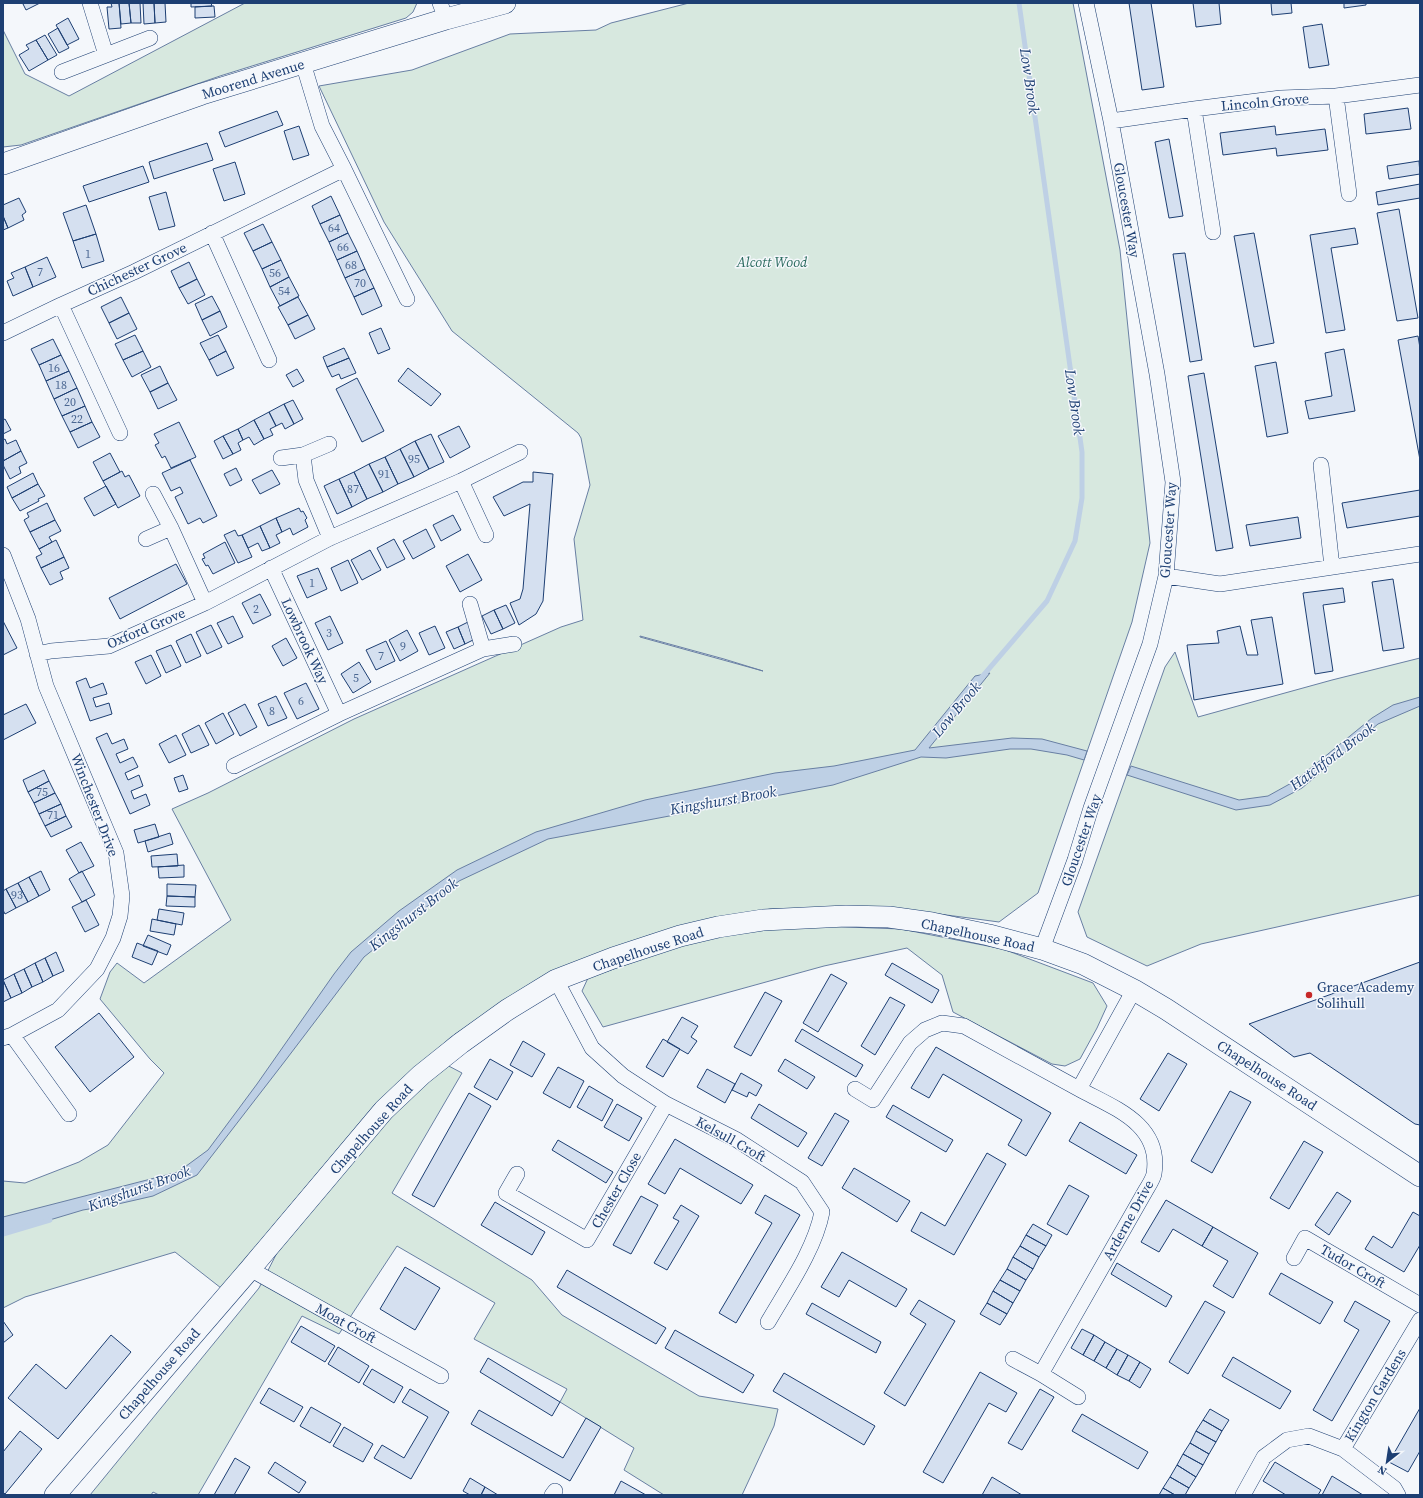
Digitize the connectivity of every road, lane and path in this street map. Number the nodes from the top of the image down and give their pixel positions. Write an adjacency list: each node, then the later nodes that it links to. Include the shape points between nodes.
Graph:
1 (90, 3): 6 (street)
2 (505, 3): 4 (street, Moorend Avenue)
3 (1086, 3): 12 (street, Gloucester Way)
4 (443, 11): 7 (street, Moorend Avenue)
5 (150, 38): 6 (street)
6 (106, 55): 8 (street)
7 (302, 64): 13 (street, Moorend Avenue, via 188,98); 14 (street, via 322,126)
8 (62, 72)
9 (1420, 85): 10 (street, Lincoln Grove)
10 (1336, 96): 11 (street, Lincoln Grove, via 1281,98); 15 (street)
11 (1194, 109): 12 (street, Lincoln Grove); 16 (street)
12 (1111, 121): 38 (street, Gloucester Way, via 1157,374 1173,482)
13 (3, 164)
14 (344, 169): 17 (street, Chichester Grove); 18 (street)
15 (1349, 194)
16 (1213, 232)
17 (212, 233): 19 (street, Chichester Grove, via 134,272); 21 (street)
18 (407, 299)
19 (61, 304): 20 (street, Chichester Grove); 22 (street)
20 (3, 333)
21 (269, 360)
22 (120, 433)
23 (329, 444): 25 (street)
24 (520, 452): 28 (street, Oxford Grove)
25 (303, 455): 26 (street); 32 (street, via 306,480)
26 (282, 458)
27 (1321, 465): 36 (street)
28 (461, 481): 31 (street); 32 (street, Oxford Grove)
29 (152, 494): 30 (street)
30 (170, 528): 33 (street); 39 (street)
31 (486, 535)
32 (330, 538): 37 (street, Oxford Grove)
33 (146, 539)
34 (1420, 554): 36 (street)
35 (3, 555): 43 (street, Winchester Drive, via 28,619)
36 (1332, 567): 38 (street, via 1220,584)
37 (271, 568): 39 (street, Oxford Grove); 44 (street, Lowbrook Way)
38 (1166, 576): 46 (street, Gloucester Way, via 1150,644)
39 (205, 603): 43 (street, Oxford Grove, via 109,646)
40 (470, 604): 42 (street)
41 (514, 644): 42 (street)
42 (483, 649): 44 (street)
43 (37, 654): 49 (street, Winchester Drive, via 46,686 116,853 122,896 120,916 113,938 97,969 58,1010)
44 (339, 714): 45 (street)
45 (234, 766)
46 (1042, 949): 47 (street, Chapelhouse Road, via 982,933 889,917 846,916 763,920 680,936); 48 (street, Chapelhouse Road, via 1083,964)
47 (556, 980): 52 (street, Kelsull Croft, via 592,1048 623,1076); 57 (street, Chapelhouse Road, via 507,1010 420,1075 384,1110)
48 (1134, 990): 51 (street); 55 (street, Chapelhouse Road, via 1203,1032)
49 (8, 1036): 53 (street)
50 (856, 1089): 51 (street, Arderne Drive, via 873,1100 910,1043 925,1030 942,1023 964,1026)
51 (1079, 1089): 62 (street, Arderne Drive, via 1122,1112 1139,1125 1149,1138 1154,1155 1154,1174)
52 (666, 1104): 54 (street, Chester Close, via 587,1240 506,1193); 60 (street, Kelsull Croft, via 737,1140 802,1182 822,1212 819,1228 809,1250)
53 (69, 1114)
54 (517, 1174)
55 (1420, 1176)
56 (1294, 1258): 58 (street, Tudor Croft, via 1305,1238)
57 (250, 1269): 63 (street, Moat Croft); 66 (street, Chapelhouse Road)
58 (1420, 1305)
59 (1420, 1320): 65 (street, Kington Gardens)
60 (768, 1322)
61 (1012, 1359): 62 (street)
62 (1041, 1374): 64 (street)
63 (441, 1376)
64 (1078, 1397)
65 (1343, 1449): 67 (street, Kington Gardens, via 1309,1436 1287,1440 1264,1457); 68 (street, Kington Gardens, via 1394,1488)
66 (55, 1495)
67 (1243, 1495)
68 (1398, 1495)

